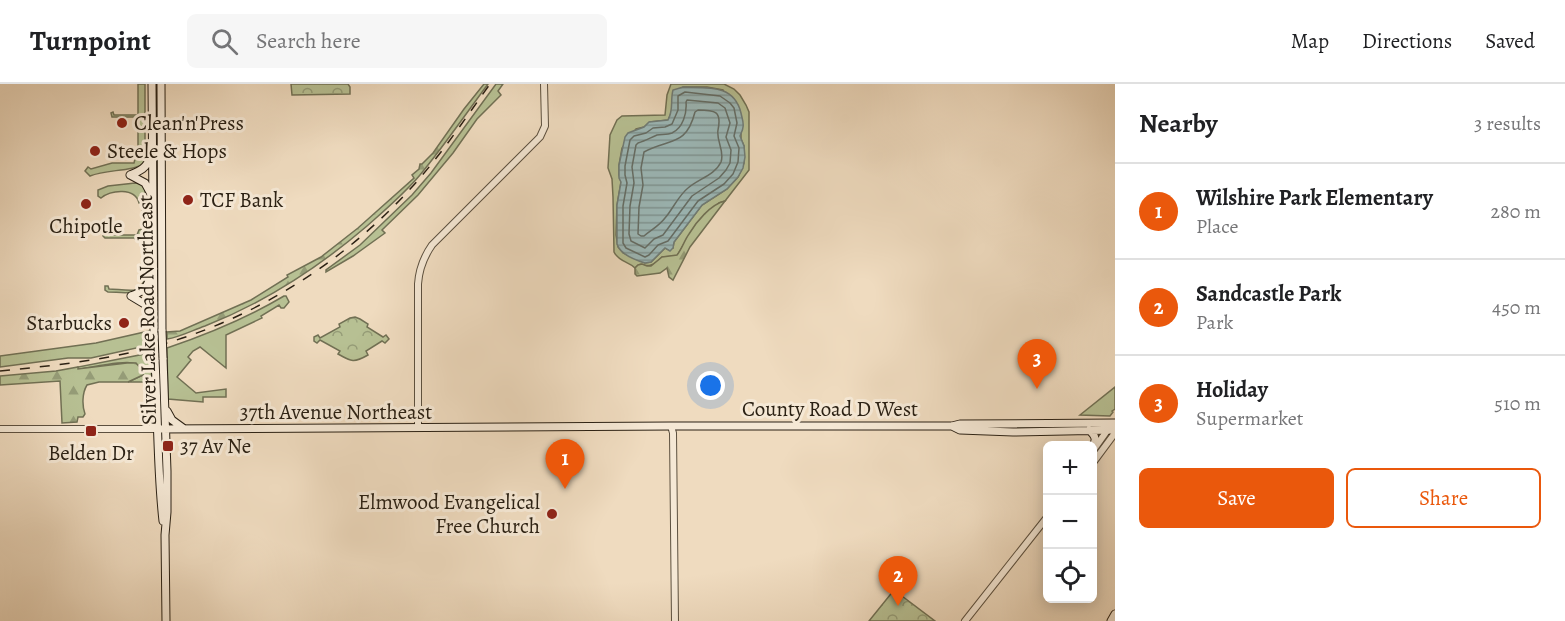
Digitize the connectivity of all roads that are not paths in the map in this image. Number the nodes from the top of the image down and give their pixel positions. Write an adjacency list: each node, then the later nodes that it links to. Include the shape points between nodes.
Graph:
1 (161, 84): 9 (main road, Silver Lake Road Northeast)
2 (544, 84): 16 (street, via 544,132 432,246 419,269)
3 (152, 85): 4 (main road)
4 (152, 146): 5 (main road); 5 (main road, via 149,162 130,176 146,183)
5 (153, 199): 6 (main road)
6 (153, 262): 7 (main road, via 147,287); 8 (main road)
7 (131, 296): 8 (main road); 10 (main road, via 147,306)
8 (153, 300): 9 (main road); 10 (main road)
9 (162, 310): 11 (main road, Silver Lake Road Northeast, bridge)
10 (153, 317): 11 (main road, bridge)
11 (159, 359): 12 (main road, Silver Lake Road Northeast); 18 (main road)
12 (164, 403): 18 (main road, Silver Lake Road Northeast); 19 (main road, via 170,419)
13 (671, 426): 14 (main road, County Road D West); 16 (main road, 37th Avenue Northeast); 27 (street)
14 (952, 426): 15 (main road, County Road D West); 20 (main road, County Road D West, via 960,430)
15 (1114, 426): 20 (main road, County Road D West); 22 (street); 23 (street)
16 (418, 428): 19 (main road, 37th Avenue Northeast)
17 (0, 429): 18 (street, 37th Avenue Northeast)
18 (161, 429): 19 (main road, 37th Avenue Northeast); 26 (main road, Silver Lake Road Northeast, via 167,512)
19 (186, 429)
20 (1089, 430): 21 (main road)
21 (1096, 441)
22 (1097, 444)
23 (1097, 455)
24 (1043, 521): 28 (street)
25 (1115, 614): 29 (main road)
26 (166, 621)
27 (675, 621)
28 (965, 621)
29 (1111, 621)

